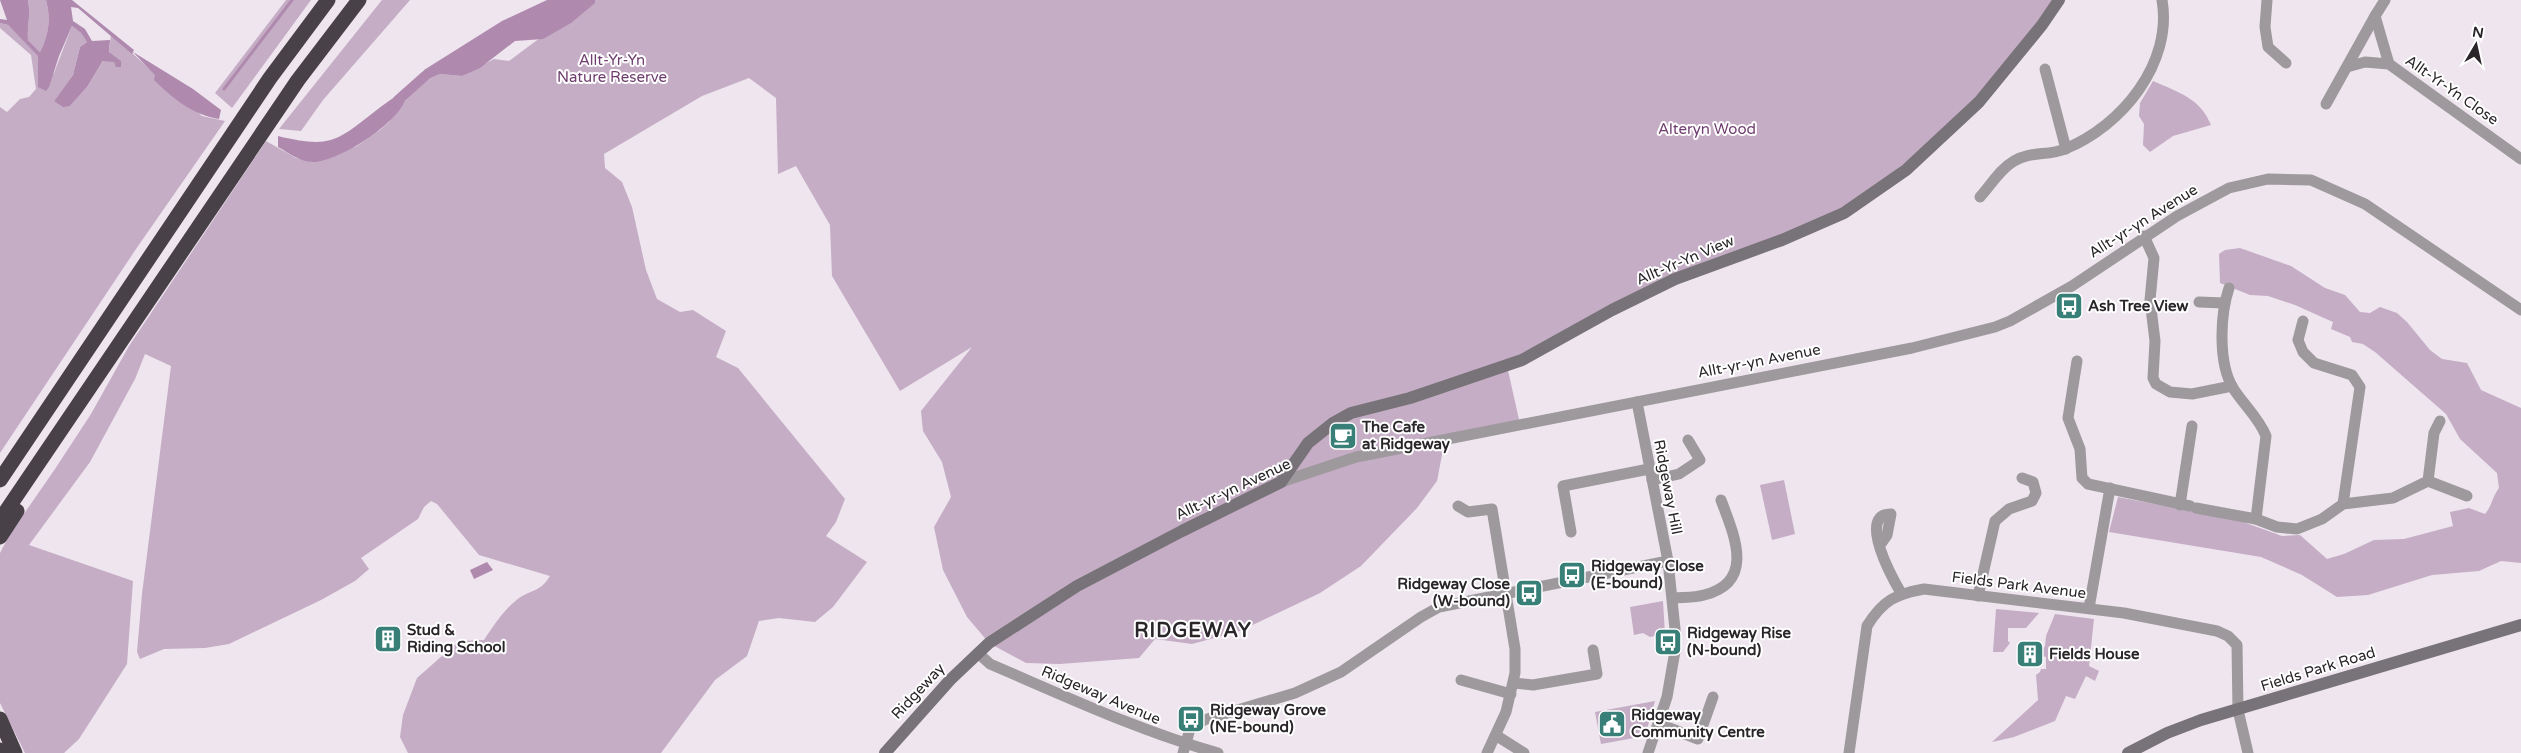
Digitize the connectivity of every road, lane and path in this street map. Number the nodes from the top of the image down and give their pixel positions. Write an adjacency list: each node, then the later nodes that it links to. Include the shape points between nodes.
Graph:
1 (328, 0): 31 (highway, via 270,78)
2 (359, 0): 22 (highway, via 298,80)
3 (2059, 0): 32 (street, Allt-Yr-Yn View, via 1979,102 1906,170 1844,213 1782,240 1675,279 1522,360 1410,398 1351,413 1308,443)
4 (2162, 0): 13 (street, via 2164,30 2141,86 2131,100 2092,135)
5 (2267, 0): 8 (street, via 2265,27 2268,47)
6 (2385, 0): 7 (street)
7 (2375, 16): 9 (street, Allt-Yr-Yn Close); 10 (street)
8 (2286, 63)
9 (2389, 64): 10 (street, Allt-Yr-Yn Close, via 2366,62); 14 (street, Allt-Yr-Yn Close)
10 (2347, 67): 12 (street)
11 (2045, 69): 13 (street)
12 (2326, 104)
13 (2066, 148): 15 (street, via 2014,161)
14 (2521, 159)
15 (1980, 197)
16 (2144, 236): 20 (street, Allt-yr-yn Avenue, via 2229,188 2268,179 2311,180 2365,204); 24 (street, via 2154,258 2150,300 2155,341 2153,378 2156,384 2170,392 2192,394); 25 (street, Allt-yr-yn Avenue, via 2072,286 1995,328 1912,348)
17 (2228, 288): 19 (street)
18 (2199, 302): 19 (street)
19 (2224, 303): 24 (street, via 2222,344)
20 (2521, 310)
21 (2303, 321): 37 (street, via 2298,340 2303,352 2314,363 2352,375 2360,386)
22 (125, 335): 41 (highway); 43 (highway, via 80,416)
23 (2077, 361): 34 (street, via 2068,418 2080,449 2082,478 2088,484)
24 (2232, 386): 40 (street, via 2266,436)
25 (1637, 402): 29 (street, Ridgeway Hill); 32 (street, Allt-yr-yn Avenue, via 1356,457)
26 (2440, 422): 33 (street, via 2434,433)
27 (2192, 426): 39 (street)
28 (1688, 440): 29 (street, via 1700,460 1679,474)
29 (1650, 475): 42 (street, via 1564,486); 45 (street, Ridgeway Hill)
30 (2022, 478): 48 (street, via 2033,482 2036,494 2032,501 2009,509 1995,521)
31 (0, 480)
32 (1281, 482): 53 (street, Allt-yr-yn Avenue, via 1077,586 1019,622)
33 (2428, 482): 35 (street); 37 (street, via 2392,498)
34 (2110, 488): 39 (street); 50 (street)
35 (2467, 496)
36 (1721, 500): 49 (street, via 1738,552 1737,566 1730,581 1703,595)
37 (2343, 504): 40 (street, via 2322,519 2297,529 2277,527)
38 (1458, 506): 46 (street, via 1468,512 1492,509)
39 (2189, 506): 40 (street)
40 (2256, 519)
41 (0, 520)
42 (1571, 532)
43 (0, 537)
44 (1880, 545): 47 (street)
45 (1668, 561): 46 (street); 49 (street, Ridgeway Hill)
46 (1506, 592): 55 (street, via 1515,649); 61 (street, via 1439,607 1341,672 1295,693 1204,720 1190,729)
47 (1901, 594): 48 (street, Fields Park Avenue, via 1924,589); 70 (street, Fields Park Avenue, via 1877,610 1868,626)
48 (1978, 596): 50 (street, Fields Park Avenue)
49 (1673, 598): 59 (street, Ridgeway Hill, via 1675,651)
50 (2089, 608): 57 (street, Fields Park Avenue, via 2217,631 2228,636 2237,645)
51 (2521, 625): 57 (street, Fields Park Road)
52 (1593, 650): 55 (street, via 1597,674)
53 (978, 653): 61 (street, Ridgeway Avenue, via 990,664); 65 (street, Ridgeway, via 927,704)
54 (1461, 680): 55 (street)
55 (1512, 688): 60 (street)
56 (1713, 697): 59 (street, via 1698,739)
57 (2238, 710): 71 (street, Fields Park Road, via 2192,723); 72 (street, Fields Park Avenue)
58 (0, 720): 64 (highway)
59 (1659, 724): 69 (street, Ridgeway Hill)
60 (1497, 736): 67 (street); 68 (street)
61 (1184, 748): 66 (street, Ridgeway Avenue)
62 (0, 750): 63 (highway)
63 (2, 753)
64 (15, 753)
65 (885, 753)
66 (1218, 753)
67 (1487, 753)
68 (1524, 753)
69 (1648, 753)
70 (1849, 753)
71 (2128, 753)
72 (2248, 753)

